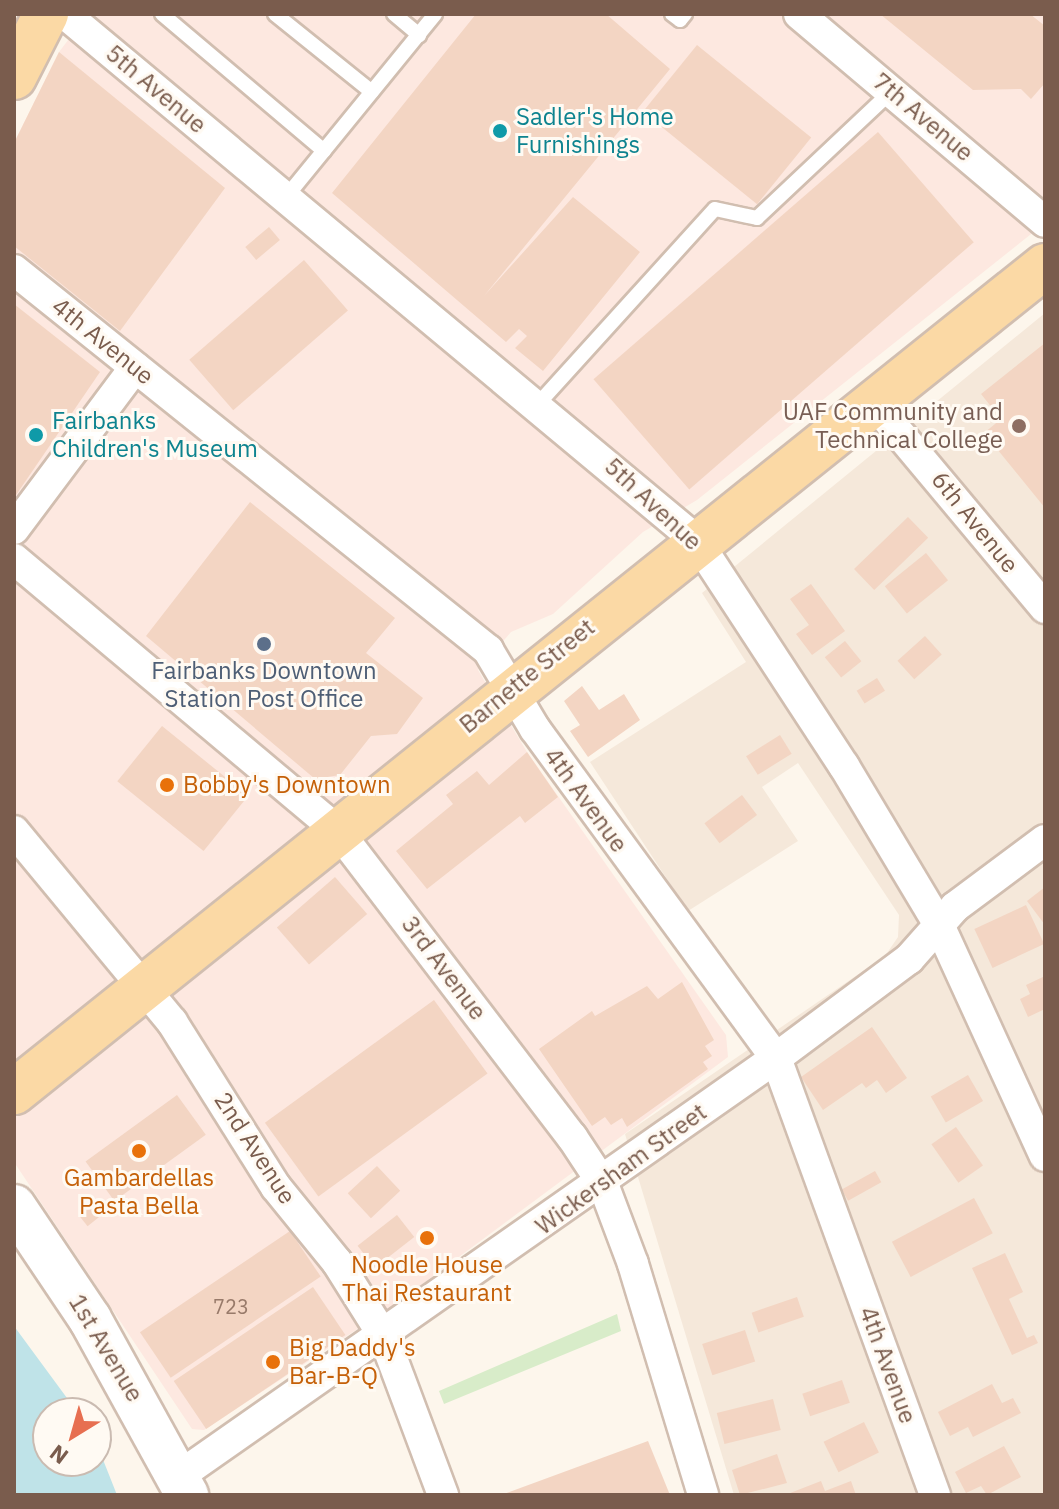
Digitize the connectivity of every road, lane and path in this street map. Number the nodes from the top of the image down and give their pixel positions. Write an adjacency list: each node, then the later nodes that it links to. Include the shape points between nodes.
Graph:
1 (46, 14): 11 (main road)
2 (65, 14): 15 (street, 5th Avenue)
3 (162, 14): 14 (lane)
4 (275, 14): 13 (lane)
5 (394, 14): 10 (lane)
6 (435, 14): 10 (lane)
7 (672, 14): 8 (lane, via 680,20)
8 (685, 14)
9 (799, 14): 12 (street, 7th Avenue)
10 (419, 35): 13 (lane)
11 (14, 77)
12 (892, 91): 16 (street, 7th Avenue); 21 (lane, via 757,218 715,209)
13 (372, 92): 14 (lane)
14 (324, 151): 15 (lane)
15 (286, 197): 21 (street, 5th Avenue)
16 (1045, 222)
17 (1045, 266): 20 (main road, Barnette Street)
18 (14, 270): 19 (street, 4th Avenue)
19 (135, 367): 22 (street); 26 (street, 4th Avenue, via 488,650)
20 (872, 401): 23 (main road, Barnette Street); 25 (street, 6th Avenue)
21 (538, 404): 23 (street, 5th Avenue)
22 (14, 529)
23 (696, 540): 26 (main road, Barnette Street); 30 (street, 5th Avenue, via 828,741)
24 (14, 559): 27 (street, 3rd Avenue)
25 (1045, 608)
26 (512, 688): 27 (main road, Barnette Street); 32 (street, 4th Avenue, via 535,729)
27 (337, 830): 31 (main road, Barnette Street); 35 (street, 3rd Avenue)
28 (14, 831): 31 (street, 2nd Avenue)
29 (1045, 840): 30 (street, Wickersham Street)
30 (939, 925): 32 (street, Wickersham Street, via 909,959); 34 (street, 5th Avenue)
31 (144, 988): 33 (main road, Barnette Street); 37 (street, 2nd Avenue)
32 (776, 1058): 35 (street, Wickersham Street); 41 (street, 4th Avenue)
33 (14, 1092)
34 (1045, 1156)
35 (603, 1184): 37 (street, Wickersham Street); 40 (street, 3rd Avenue)
36 (14, 1206): 38 (main road, 1st Avenue, via 90,1319)
37 (384, 1337): 38 (street, Wickersham Street); 39 (street, 2nd Avenue)
38 (183, 1486)
39 (443, 1495)
40 (703, 1495)
41 (935, 1495)

